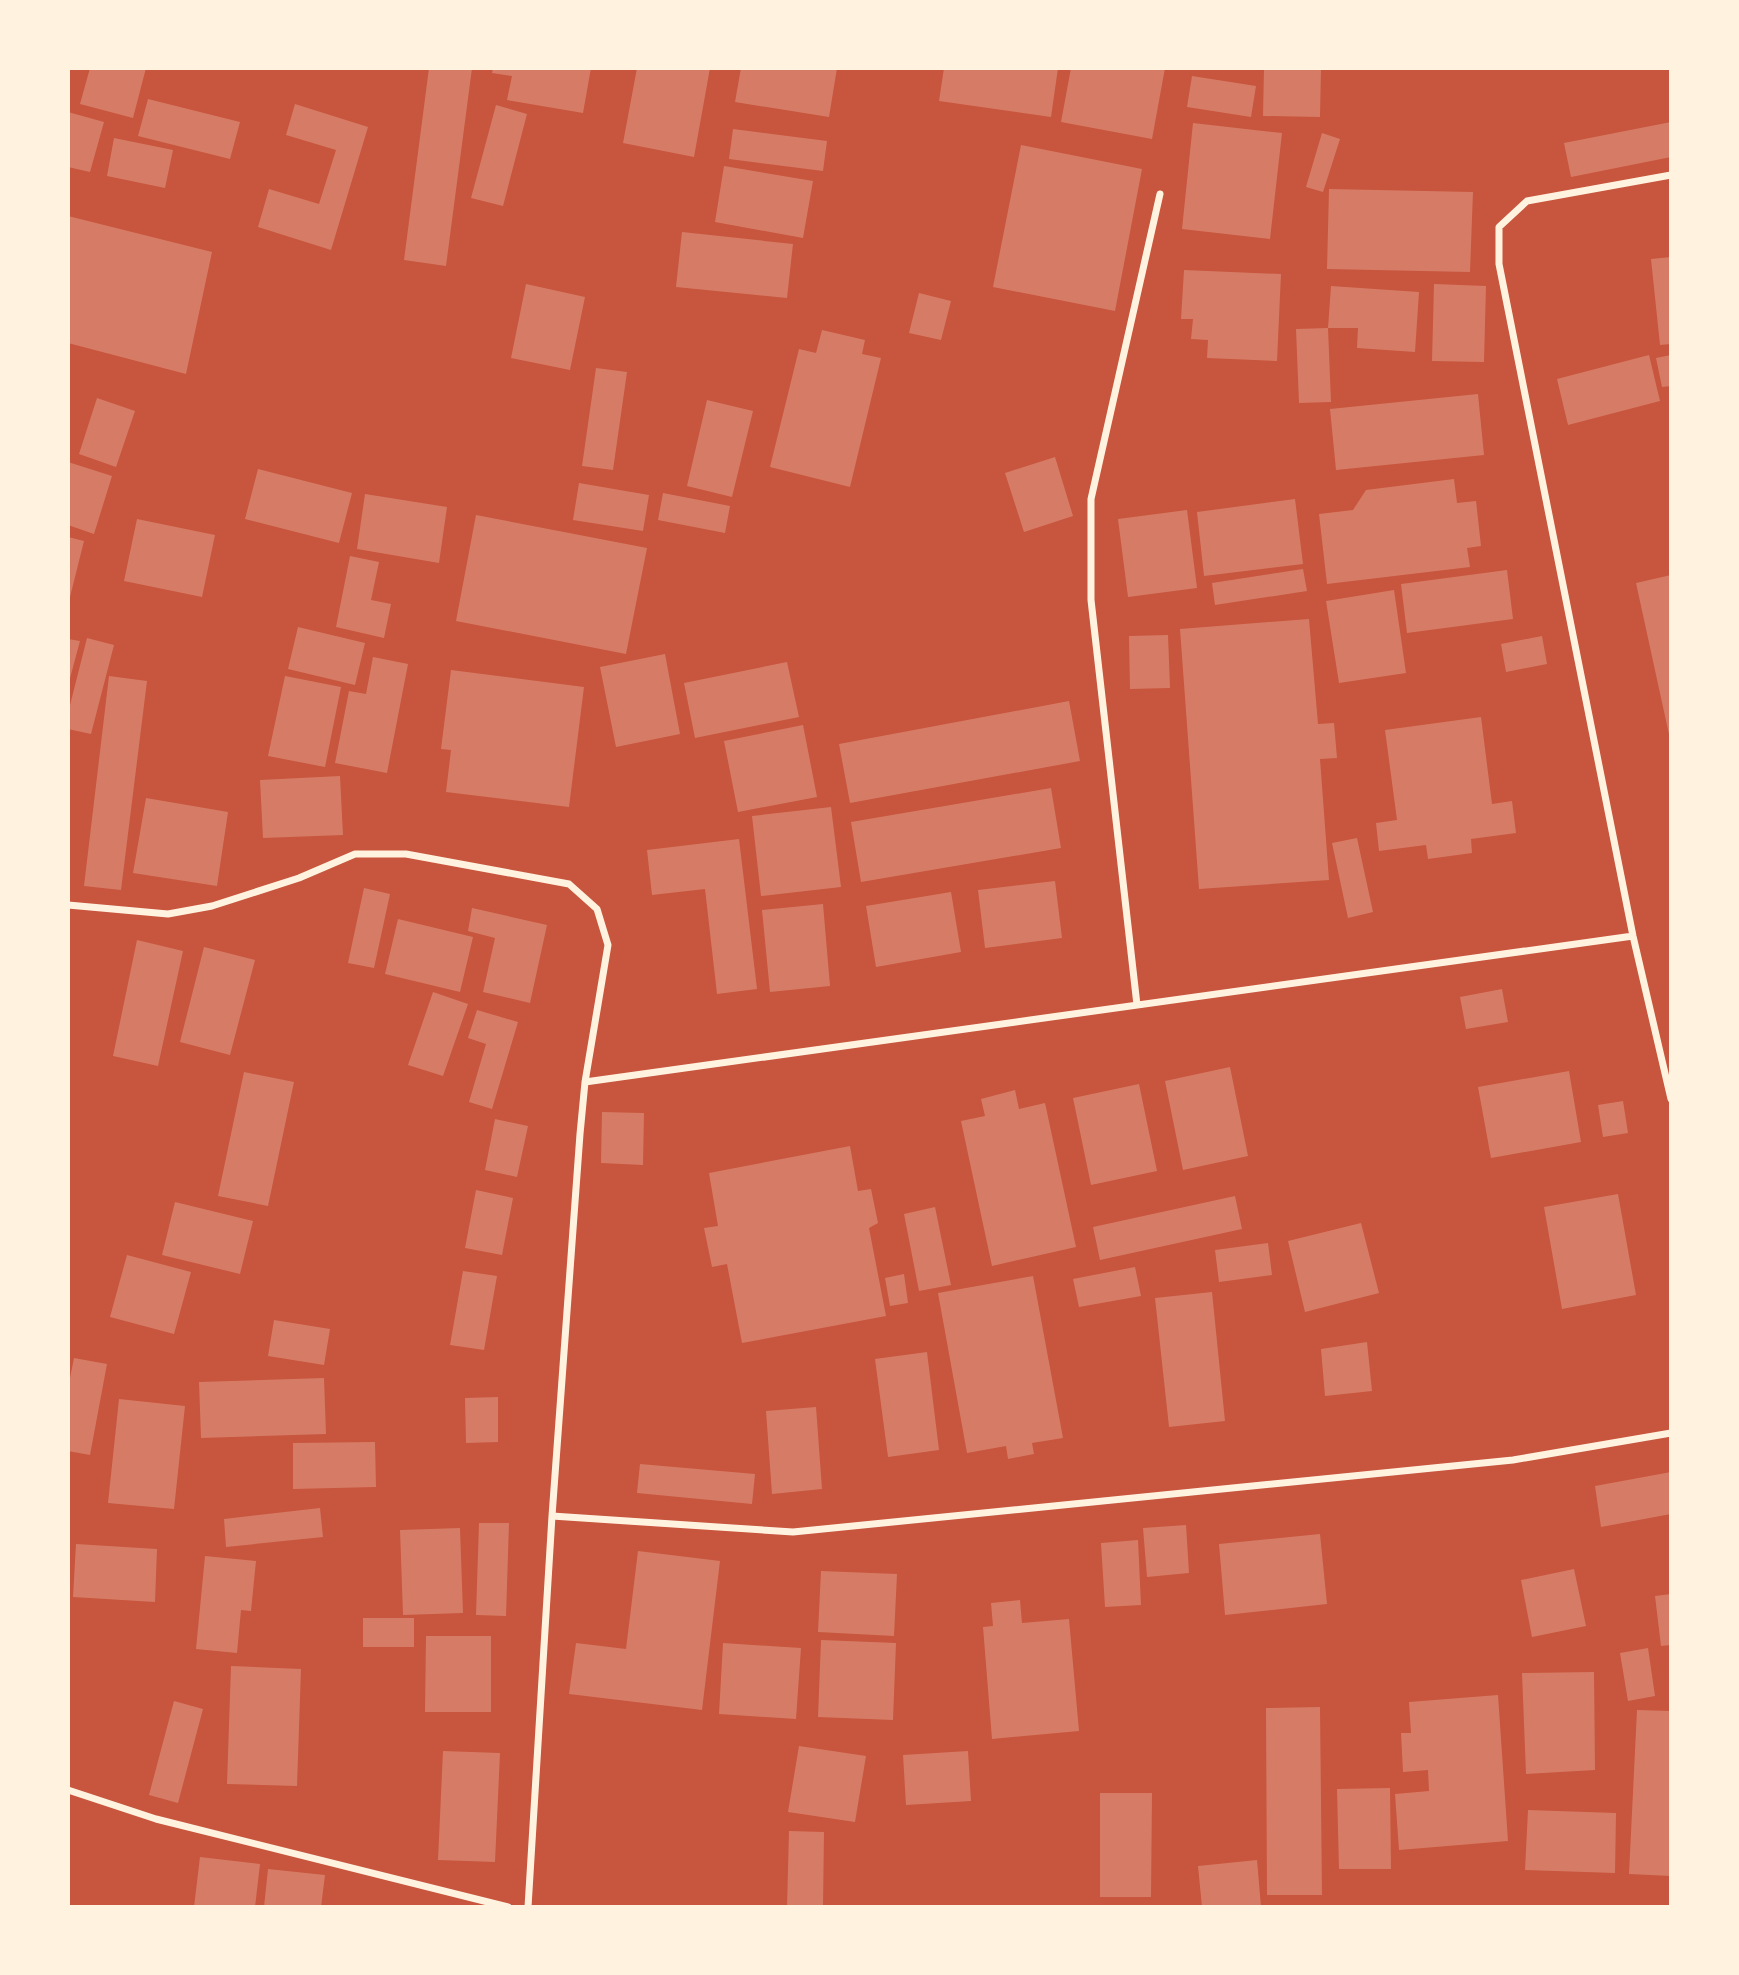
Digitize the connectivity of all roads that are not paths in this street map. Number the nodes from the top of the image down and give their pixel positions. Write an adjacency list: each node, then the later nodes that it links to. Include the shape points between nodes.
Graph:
1 (1671, 174): 4 (street, via 1527,201 1499,227 1499,264)
2 (1160, 194): 5 (street, via 1091,499 1091,600)
3 (68, 905): 6 (street, via 168,914 212,906 355,854 406,854 569,884 597,909 608,945)
4 (1633, 936): 5 (street); 7 (street)
5 (1137, 1005): 6 (street)
6 (585, 1082): 9 (street)
7 (1671, 1099)
8 (1671, 1433): 9 (street, via 1513,1460 793,1532)
9 (552, 1516): 12 (street)
10 (68, 1790): 11 (street, via 156,1819)
11 (508, 1907)
12 (528, 1907)

